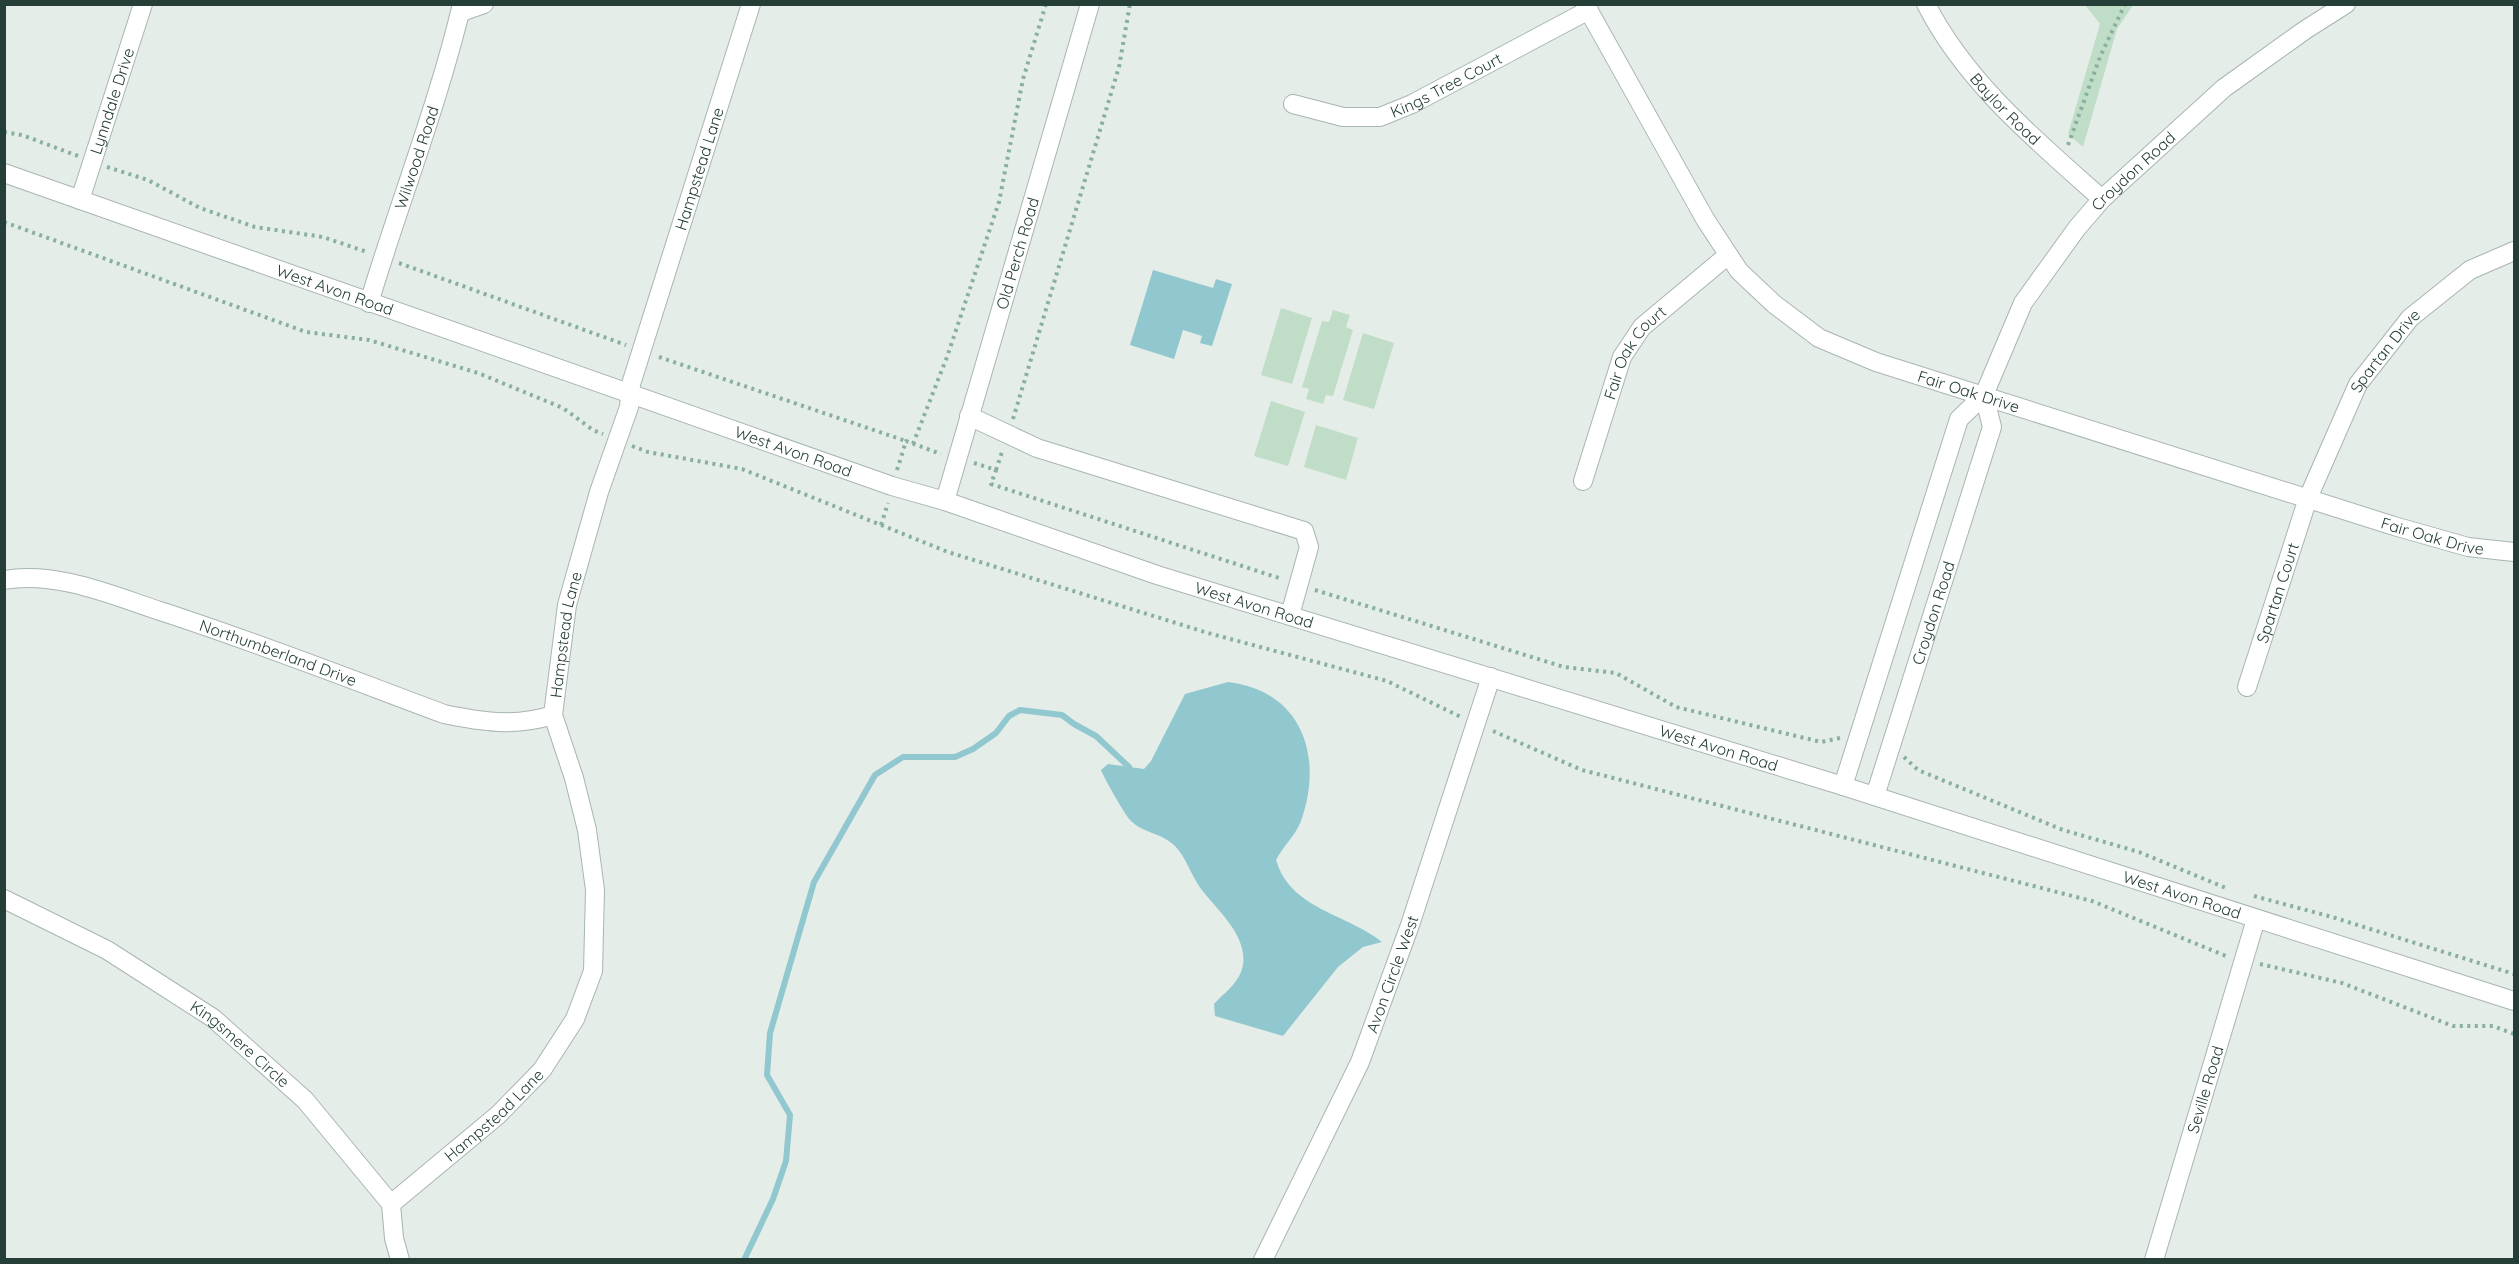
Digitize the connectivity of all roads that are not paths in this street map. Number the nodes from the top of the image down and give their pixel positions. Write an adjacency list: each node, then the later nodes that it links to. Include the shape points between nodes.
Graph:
1 (143, 4): 12 (street, Lynndale Drive)
2 (484, 4): 8 (street, Wilwood Road)
3 (752, 4): 16 (street, Hampstead Lane, via 631,384)
4 (1090, 4): 18 (street, Old Perch Road)
5 (1926, 4): 11 (street, Baylor Road, via 1983,87)
6 (2346, 4): 11 (street, Croydon Road, via 2224,88)
7 (1587, 7): 9 (street, Kings Tree Court, via 1412,104 1380,117 1343,117); 14 (street, Fair Oak Drive)
8 (461, 8): 15 (street, Wilwood Road)
9 (1293, 104)
10 (4, 173): 12 (street, West Avon Road)
11 (2102, 199): 17 (street, Croydon Road, via 2023,303)
12 (80, 200): 15 (street, West Avon Road)
13 (2514, 251): 20 (street, Spartan Drive, via 2470,270 2410,318 2358,384)
14 (1728, 255): 17 (street, Fair Oak Drive, via 1774,304 1819,338 1876,362); 19 (street, Fair Oak Court, via 1642,327 1622,357)
15 (369, 303): 16 (street, West Avon Road)
16 (631, 395): 21 (street, West Avon Road); 27 (street, Hampstead Lane, via 567,605)
17 (1984, 395): 20 (street, Fair Oak Drive); 28 (street, Croydon Road, via 1959,419); 29 (street, Croydon Road, via 1992,427)
18 (969, 416): 21 (street, Old Perch Road); 24 (street, via 1037,448 1304,531 1309,546)
19 (1583, 481)
20 (2308, 498): 22 (street, Fair Oak Drive, via 2468,547); 26 (street, Spartan Court)
21 (945, 501): 24 (street, West Avon Road)
22 (2514, 552)
23 (4, 579): 27 (street, Northumberland Drive, via 42,577 99,591 215,629 444,714 481,722 512,723)
24 (1290, 615): 25 (street, West Avon Road)
25 (1491, 677): 28 (street, West Avon Road); 35 (street, Avon Circle West, via 1410,925 1360,1062)
26 (2247, 687)
27 (553, 716): 33 (street, Hampstead Lane, via 587,830 595,890 593,970 575,1018 542,1070 498,1115)
28 (1843, 786): 29 (street, West Avon Road)
29 (1875, 796): 31 (street, West Avon Road)
30 (4, 899): 33 (street, Kingsmere Circle, via 107,950 213,1018 305,1100)
31 (2256, 919): 32 (street, West Avon Road); 36 (street, Seville Road)
32 (2514, 1001)
33 (391, 1204): 34 (street)
34 (400, 1260)
35 (1263, 1260)
36 (2154, 1260)

